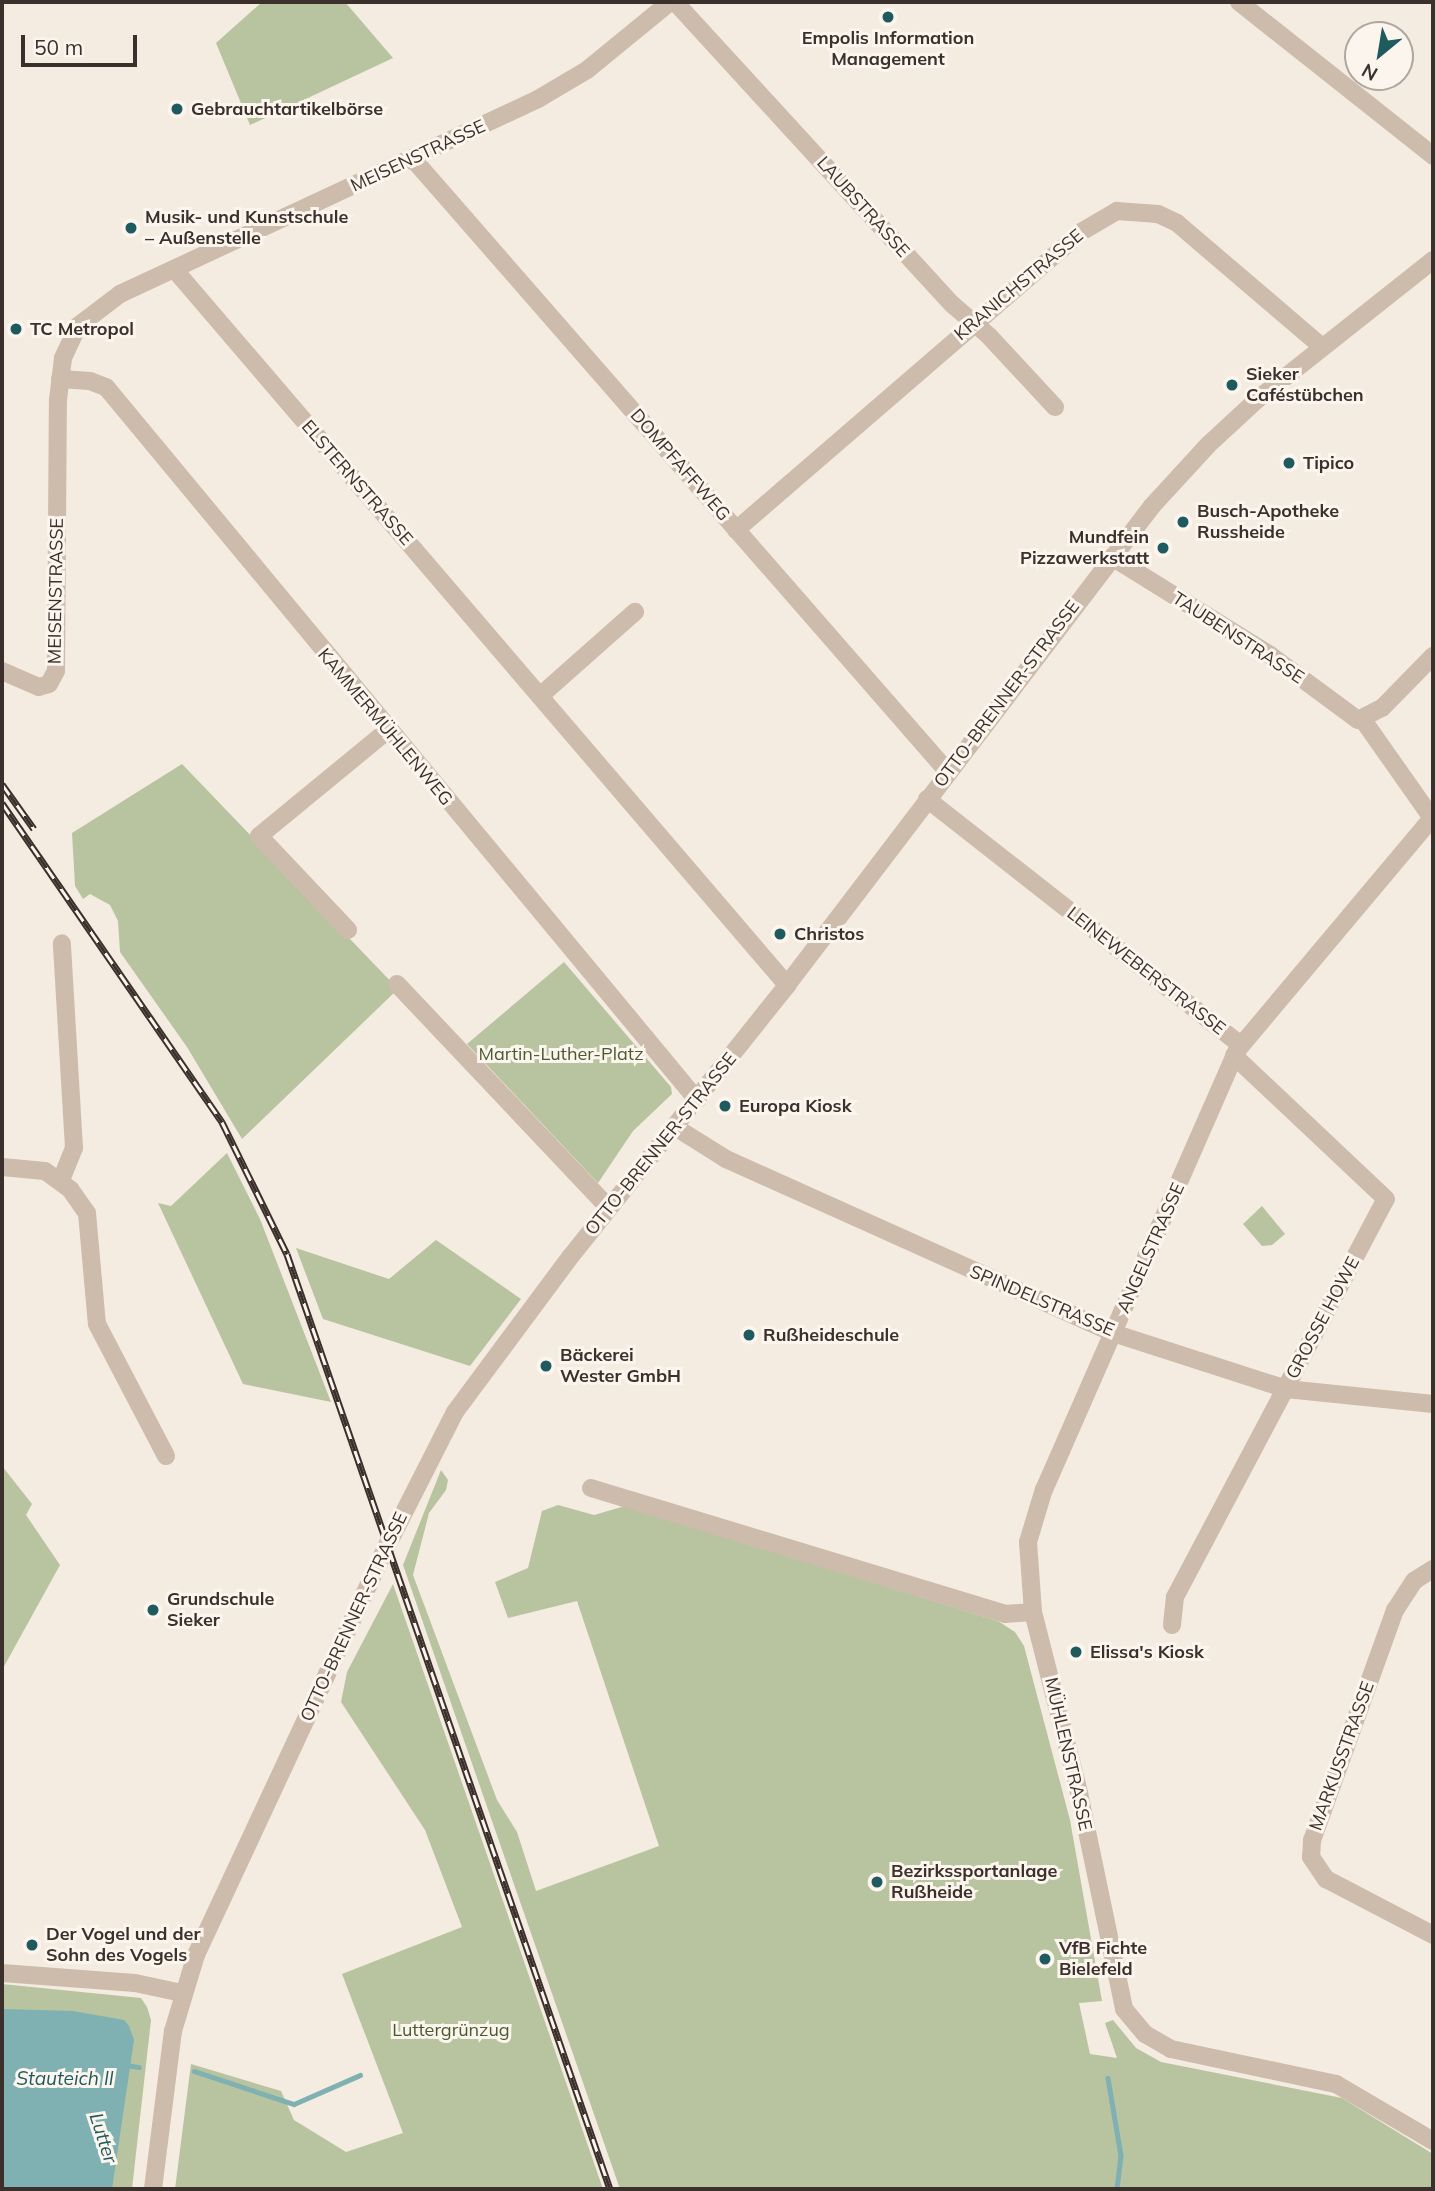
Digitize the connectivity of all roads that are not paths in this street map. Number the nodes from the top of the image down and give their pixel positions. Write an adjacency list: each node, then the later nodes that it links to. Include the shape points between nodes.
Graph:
1 (1239, 2): 3 (street)
2 (664, 4): 4 (street, MEISENSTRASSE, via 558,88); 7 (street, LAUBSTRASSE)
3 (1433, 156)
4 (413, 159): 6 (street, MEISENSTRASSE); 11 (street, DOMPFAFFWEG)
5 (1433, 260): 8 (street, OTTO-BRENNER-STRASSE)
6 (174, 269): 9 (street, MEISENSTRASSE, via 97,308 71,338); 16 (street, ELSTERNSTRASSE)
7 (974, 322): 8 (street, KRANICHSTRASSE, via 1090,225 1117,211 1133,209 1177,223); 10 (street, LAUBSTRASSE); 11 (street, KRANICHSTRASSE)
8 (1321, 346): 12 (street, OTTO-BRENNER-STRASSE, via 1208,445)
9 (61, 379): 15 (street, MEISENSTRASSE, via 58,652 49,684 26,684); 18 (street, KAMMERMÜHLENWEG, via 106,387)
10 (1055, 407)
11 (736, 530): 19 (street, DOMPFAFFWEG)
12 (1111, 557): 17 (street, TAUBENSTRASSE, via 1270,655 1352,717); 19 (street, OTTO-BRENNER-STRASSE)
13 (635, 612): 16 (street)
14 (1433, 656): 17 (street, via 1382,708)
15 (2, 671)
16 (540, 696): 25 (street, ELSTERNSTRASSE)
17 (1363, 720): 21 (street, TAUBENSTRASSE, via 1432,818)
18 (387, 730): 22 (street, via 259,836); 27 (street, KAMMERMÜHLENWEG)
19 (947, 771): 20 (street, OTTO-BRENNER-STRASSE)
20 (927, 799): 25 (street, OTTO-BRENNER-STRASSE); 26 (street, LEINEWEBERSTRASSE)
21 (1370, 894): 26 (street, LEINEWEBERSTRASSE)
22 (348, 930)
23 (62, 943): 30 (street, via 74,1148)
24 (397, 984): 31 (street)
25 (787, 985): 27 (street, OTTO-BRENNER-STRASSE)
26 (1238, 1051): 32 (street, ANGELSTRASSE); 33 (street, GROSSE HOWE, via 1387,1199)
27 (697, 1100): 28 (street, OTTO-BRENNER-STRASSE)
28 (674, 1127): 31 (street, OTTO-BRENNER-STRASSE); 32 (street, SPINDELSTRASSE, via 726,1159)
29 (2, 1167): 30 (street, via 45,1171)
30 (61, 1180): 35 (street, via 79,1199 92,1225 97,1324)
31 (608, 1208): 42 (street, OTTO-BRENNER-STRASSE, via 477,1381 434,1448 218,1902)
32 (1113, 1333): 33 (street, SPINDELSTRASSE); 38 (street, ANGELSTRASSE, via 1033,1518 1028,1542)
33 (1286, 1389): 34 (street, SPINDELSTRASSE); 39 (street, GROSSE HOWE, via 1175,1597)
34 (1433, 1404)
35 (166, 1456)
36 (591, 1488): 38 (street, via 1005,1614)
37 (1433, 1569): 40 (street, MARKUSSTRASSE, via 1414,1581 1395,1610 1312,1840 1311,1857 1326,1879)
38 (1033, 1612): 43 (street, MÜHLENSTRASSE, via 1079,1793 1119,1999 1132,2020 1171,2049 1336,2084)
39 (1172, 1625)
40 (1433, 1935)
41 (2, 1973): 42 (street, via 135,1983)
42 (182, 1993): 44 (street, OTTO-BRENNER-STRASSE, via 160,2111)
43 (1433, 2141)
44 (153, 2189)

